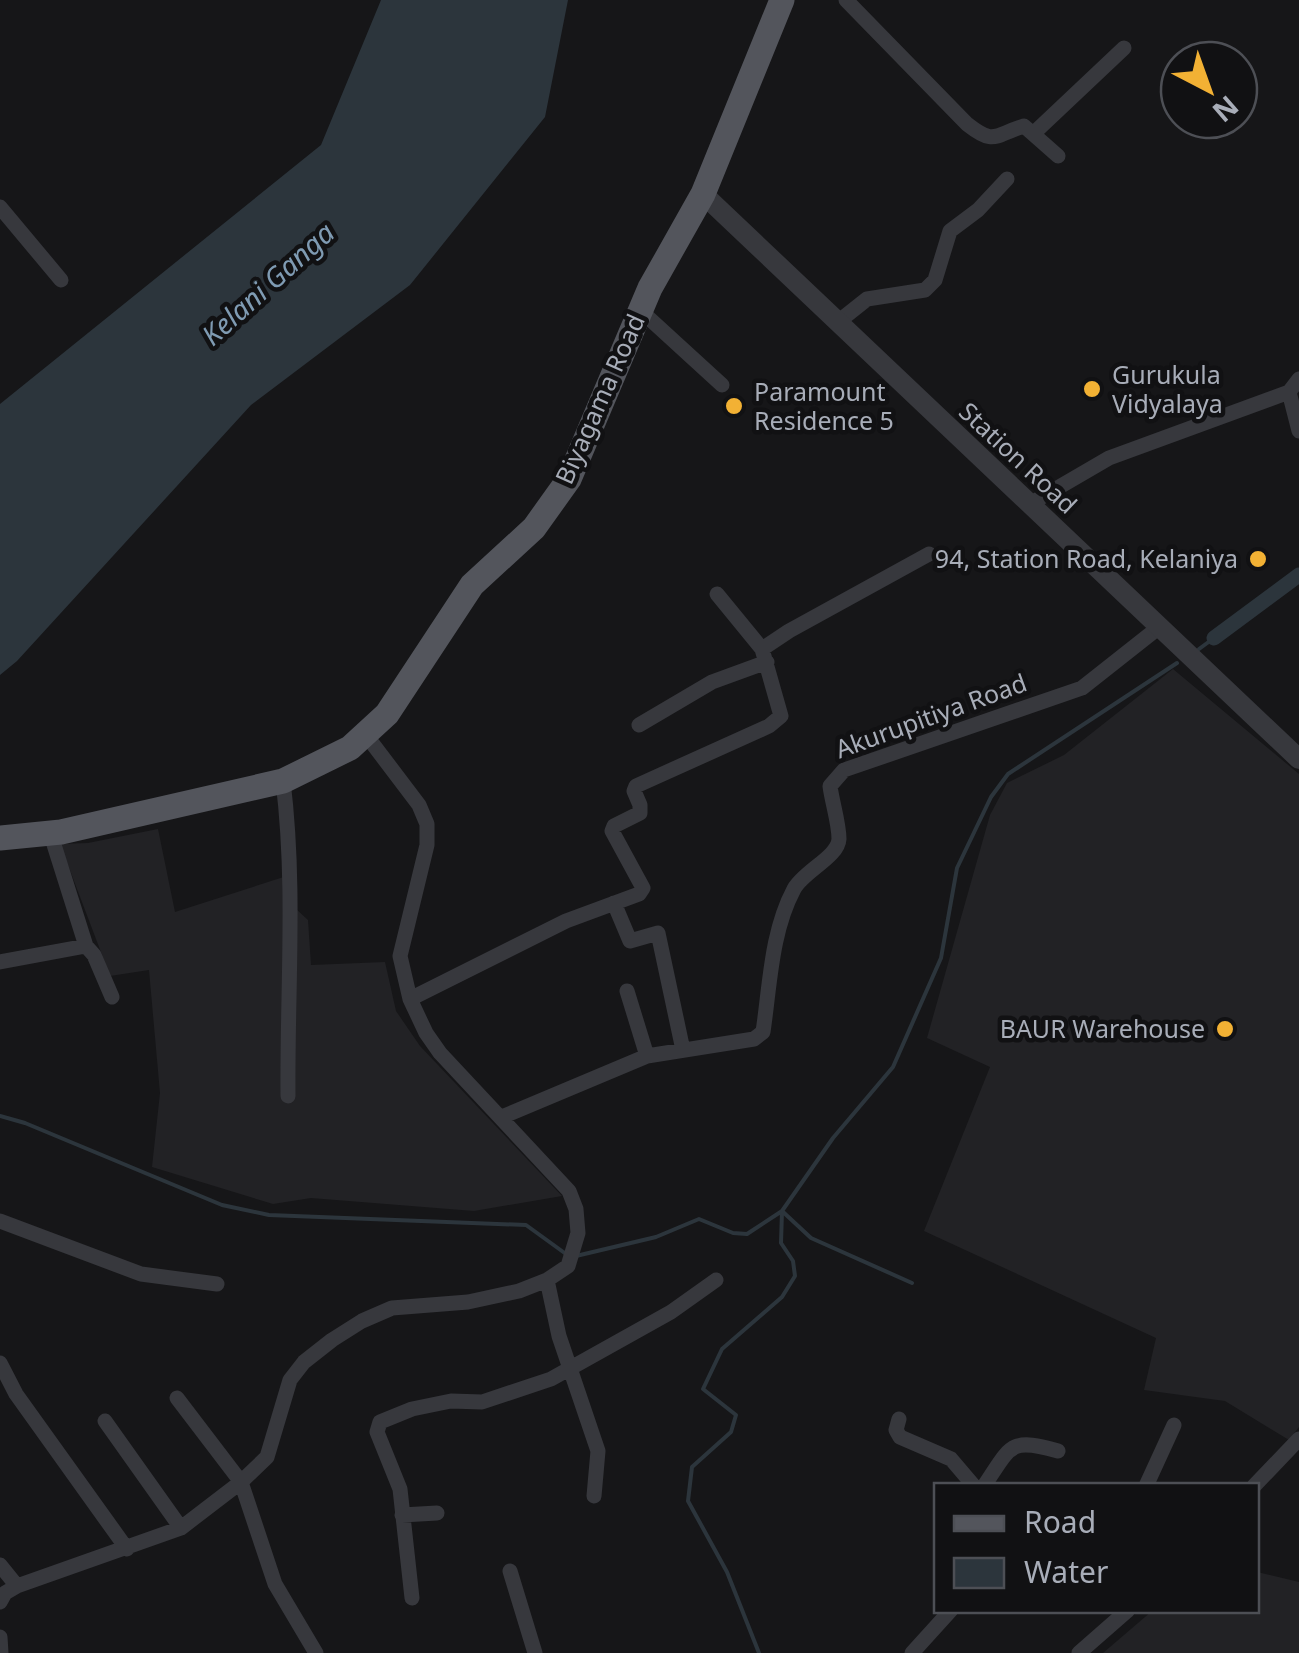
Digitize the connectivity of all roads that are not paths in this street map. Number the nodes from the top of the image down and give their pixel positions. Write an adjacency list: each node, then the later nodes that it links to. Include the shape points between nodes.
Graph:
1 (782, 0): 7 (main road, Biyagama Road)
2 (855, 3): 4 (street, via 982,136 999,138 1024,126)
3 (1124, 48): 4 (street)
4 (1034, 133): 5 (street)
5 (1058, 156)
6 (1007, 179): 11 (street, via 950,231 934,280 924,290 868,299)
7 (703, 194): 10 (main road, Biyagama Road); 11 (street, Station Road)
8 (0, 207): 9 (street)
9 (61, 280)
10 (640, 310): 12 (street); 21 (main road, Biyagama Road, via 569,480 534,528 472,585 387,714)
11 (838, 322): 15 (street, Station Road)
12 (722, 385)
13 (1294, 386): 14 (street); 15 (street, via 1121,453)
14 (1299, 431)
15 (1030, 504): 18 (street, Station Road)
16 (928, 554): 19 (street, via 789,630)
17 (718, 594): 19 (street)
18 (1158, 628): 22 (street, Station Road); 32 (street, Akurupitiya Road, via 1082,688 834,778 839,840 788,900 763,1032)
19 (764, 656): 20 (street); 26 (street, via 781,716 636,786 642,810 612,831 643,888)
20 (640, 725)
21 (366, 735): 23 (main road, Biyagama Road); 31 (street, via 428,824 400,956)
22 (1299, 759)
23 (282, 781): 24 (main road, Biyagama Road); 34 (street, via 292,891)
24 (50, 832): 25 (main road, Biyagama Road); 27 (street)
25 (0, 838)
26 (614, 903): 31 (street); 32 (street, via 630,941 658,933)
27 (86, 946): 28 (street); 30 (street)
28 (0, 962)
29 (627, 991): 33 (street)
30 (112, 997)
31 (410, 999): 35 (street, via 440,1053)
32 (684, 1050): 33 (street, Akurupitiya Road)
33 (648, 1056): 35 (street, Akurupitiya Road)
34 (288, 1096)
35 (502, 1117): 37 (street, via 569,1191 577,1221 574,1246 568,1266)
36 (0, 1221): 39 (street, via 141,1274)
37 (547, 1280): 41 (street); 48 (street, via 468,1302 392,1308 332,1340 290,1380 267,1456)
38 (716, 1280): 41 (street)
39 (217, 1284)
40 (0, 1363): 57 (street)
41 (571, 1370): 53 (street, via 598,1451); 55 (street, via 482,1402 451,1401 380,1422)
42 (178, 1398): 48 (street)
43 (899, 1419): 49 (street, via 900,1437 950,1460)
44 (105, 1421): 56 (street)
45 (1174, 1425): 51 (street)
46 (1299, 1439): 52 (street)
47 (1058, 1451): 50 (street, via 1020,1444)
48 (241, 1482): 56 (street); 67 (street, via 275,1584)
49 (971, 1483)
50 (986, 1483)
51 (1147, 1483)
52 (1257, 1483)
53 (594, 1496)
54 (437, 1512): 55 (street)
55 (402, 1515): 61 (street)
56 (181, 1528): 57 (street)
57 (127, 1548): 60 (street)
58 (0, 1566): 60 (street)
59 (510, 1572): 68 (street)
60 (16, 1586): 62 (street)
61 (412, 1598)
62 (0, 1602)
63 (948, 1613): 69 (street)
64 (1125, 1613): 70 (street)
65 (0, 1637): 66 (street)
66 (1, 1653)
67 (316, 1653)
68 (535, 1653)
69 (912, 1653)
70 (1080, 1653)

